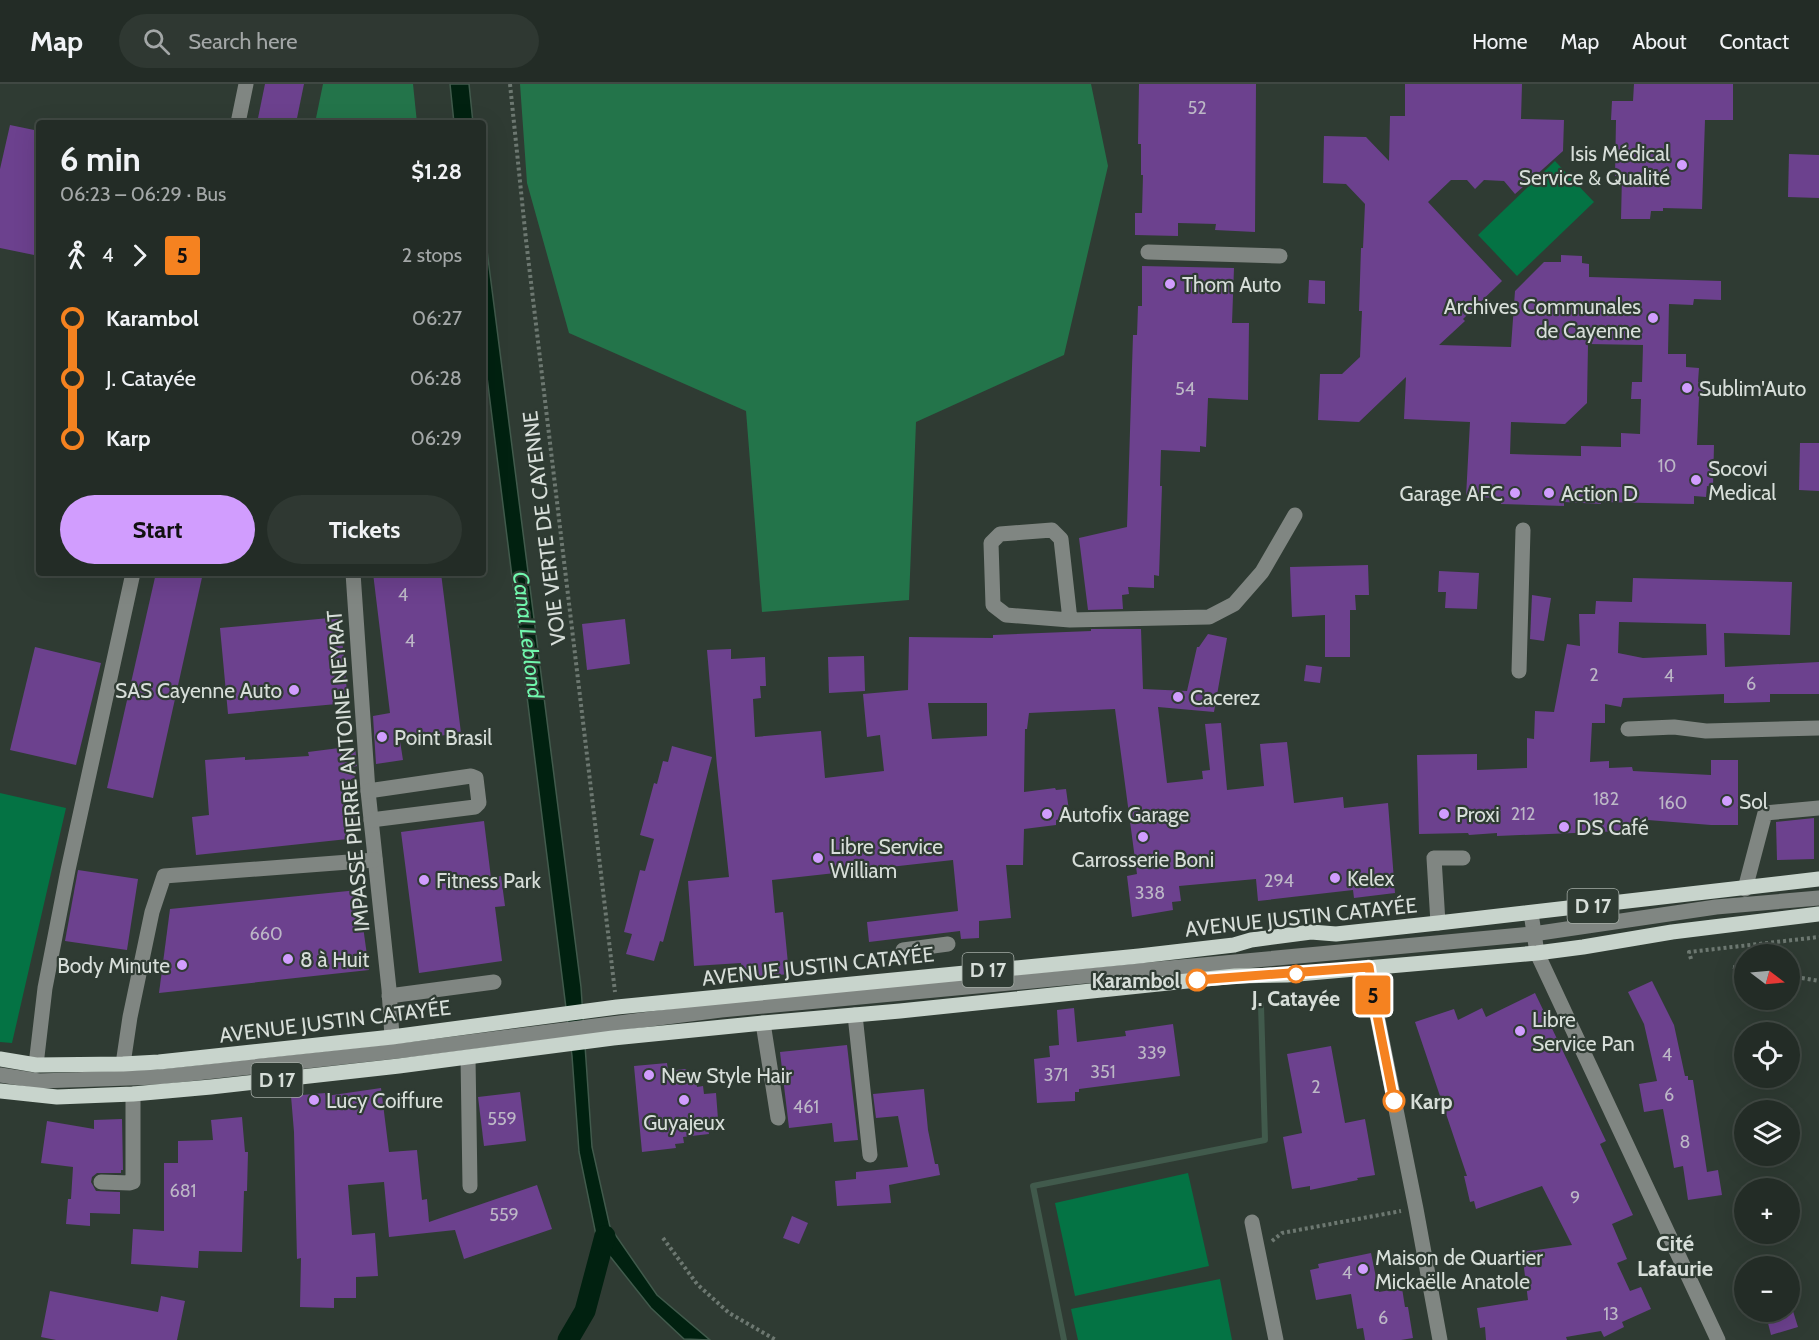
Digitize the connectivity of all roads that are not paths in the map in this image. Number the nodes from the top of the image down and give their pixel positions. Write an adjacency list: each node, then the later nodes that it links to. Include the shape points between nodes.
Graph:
1 (246, 84): 2 (street)
2 (239, 120)
3 (1148, 252): 4 (street)
4 (1280, 256)
5 (1295, 515): 9 (street, via 1262,572 1234,604 1209,617)
6 (1523, 530): 10 (street)
7 (132, 576): 38 (street, via 68,870 45,988)
8 (353, 576): 13 (street, IMPASSE PIERRE ANTOINE NEYRAT)
9 (1070, 620): 9 (street, via 1006,615 993,605 991,543 1000,534 1052,530 1061,539)
10 (1519, 671)
11 (1819, 728): 12 (street)
12 (1628, 729)
13 (368, 791): 15 (street, IMPASSE PIERRE ANTOINE NEYRAT); 15 (street, via 471,776 476,778 478,803 475,807)
14 (1819, 808): 19 (street, via 1765,813)
15 (370, 820): 17 (street, IMPASSE PIERRE ANTOINE NEYRAT)
16 (1463, 858): 23 (street, via 1434,858)
17 (375, 860): 30 (street, IMPASSE PIERRE ANTOINE NEYRAT); 39 (street, via 164,876 152,912)
18 (1819, 879): 19 (main road, AVENUE JUSTIN CATAYÉE / D 17)
19 (1744, 889): 21 (main road, AVENUE JUSTIN CATAYÉE / D 17)
20 (1819, 898): 24 (street, via 1716,907)
21 (1532, 913): 23 (main road, AVENUE JUSTIN CATAYÉE / D 17); 24 (street)
22 (1819, 914): 27 (main road, D 17)
23 (1438, 923): 34 (main road, AVENUE JUSTIN CATAYÉE / D 17, via 1336,934 1311,932 1139,956 610,1008)
24 (1533, 934): 27 (street); 33 (street, via 721,1010)
25 (948, 944): 26 (street)
26 (903, 950)
27 (1537, 953): 28 (main road, D 17); 50 (street)
28 (1369, 967): 31 (main road, D 17, via 1235,976); 49 (street)
29 (494, 982): 30 (street)
30 (389, 996): 34 (street, IMPASSE PIERRE ANTOINE NEYRAT)
31 (855, 1015): 32 (main road, D 17); 44 (street)
32 (763, 1023): 33 (main road, D 17); 43 (street)
33 (612, 1031): 35 (main road, D 17)
34 (392, 1037): 39 (main road, AVENUE JUSTIN CATAYÉE / D 17)
35 (551, 1038): 36 (main road, D 17); 40 (street, via 159,1077 39,1081)
36 (468, 1057): 42 (main road, D 17); 46 (street)
37 (0, 1059): 38 (main road, AVENUE JUSTIN CATAYÉE / D 17)
38 (36, 1065): 39 (main road, AVENUE JUSTIN CATAYÉE / D 17)
39 (123, 1065)
40 (0, 1075)
41 (0, 1091): 42 (main road, D 17, via 57,1097)
42 (133, 1094): 45 (street, via 132,1182)
43 (778, 1118)
44 (870, 1155)
45 (101, 1182)
46 (470, 1186)
47 (1252, 1222): 48 (street)
48 (1276, 1340)
49 (1440, 1340)
50 (1718, 1340)

